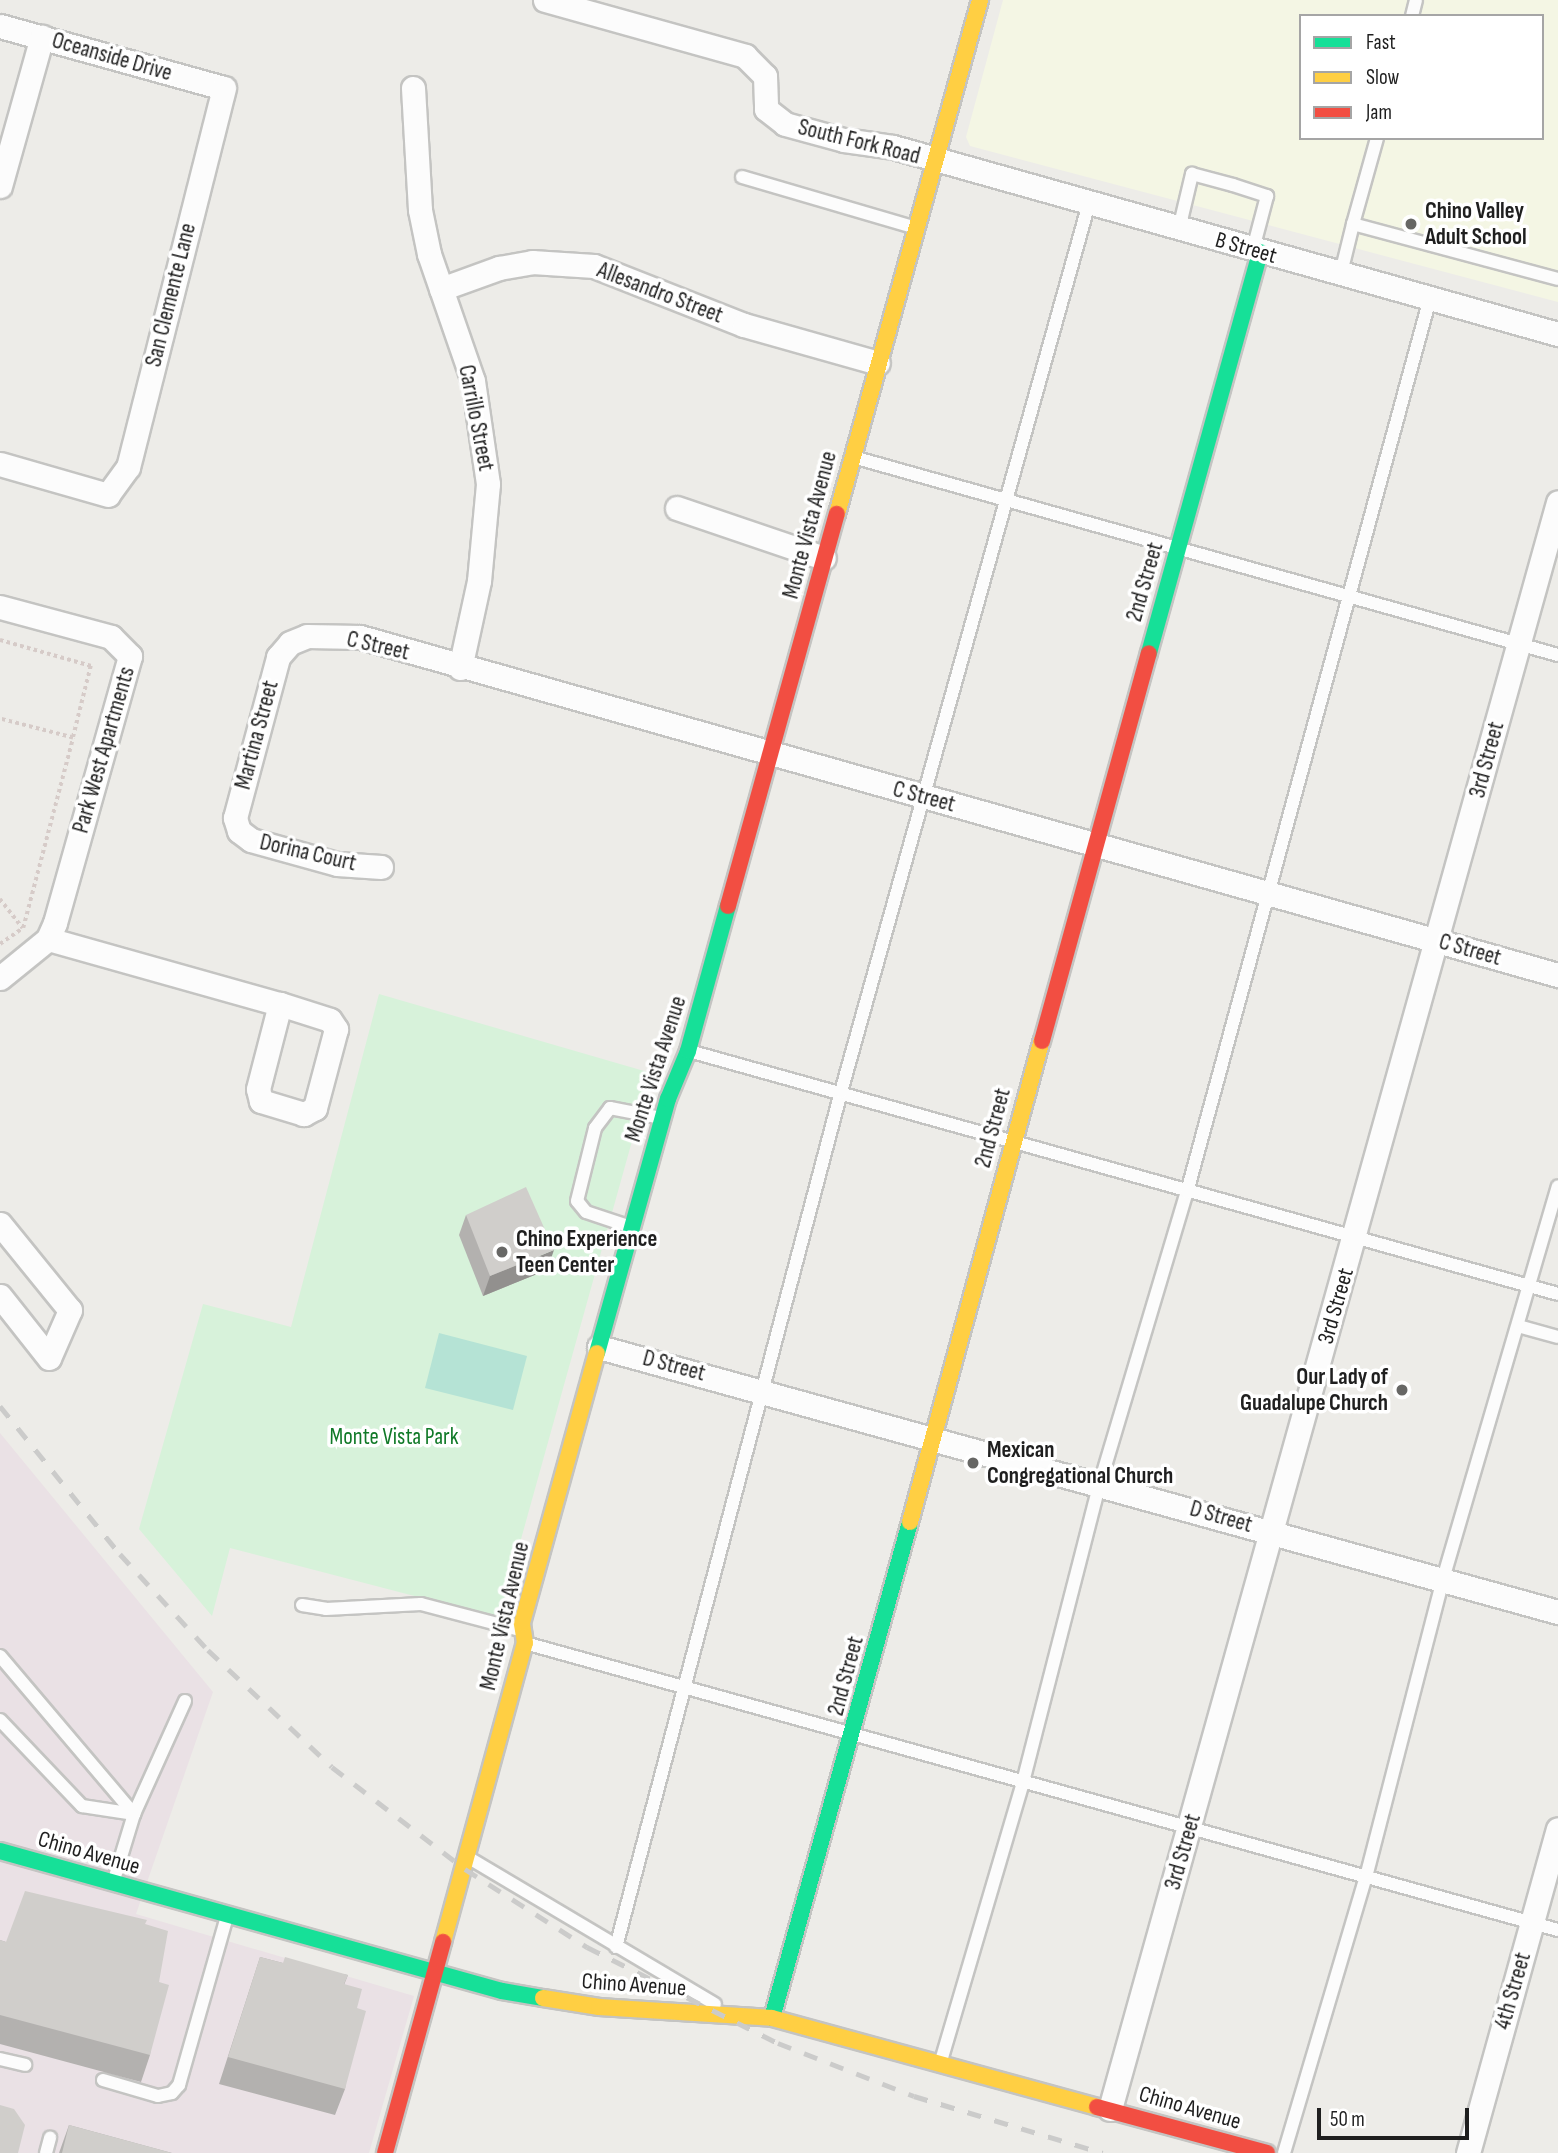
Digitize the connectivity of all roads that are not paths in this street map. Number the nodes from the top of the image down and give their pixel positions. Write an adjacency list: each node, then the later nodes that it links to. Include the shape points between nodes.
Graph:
1 (545, 0): 3 (street, South Fork Road)
2 (980, 0): 9 (street, Monte Vista Avenue)
3 (593, 6): 9 (street, South Fork Road, via 745,56 765,76 766,109 785,124 844,141 893,147)
4 (0, 26): 5 (street, Oceanside Drive)
5 (41, 37): 6 (street, Oceanside Drive); 11 (street)
6 (224, 88): 24 (street, San Clemente Lane, via 128,467 108,495)
7 (413, 88): 19 (street, Carrillo Street, via 420,210)
8 (1376, 140): 13 (lane)
9 (934, 161): 12 (street, B Street); 14 (street, Monte Vista Avenue)
10 (742, 177): 14 (lane)
11 (0, 186)
12 (1089, 203): 15 (street, B Street); 25 (lane)
13 (1353, 225): 17 (lane); 18 (lane)
14 (916, 228): 22 (street, Monte Vista Avenue)
15 (1179, 229): 16 (street, B Street); 16 (lane, via 1192,174 1233,185 1267,196)
16 (1256, 251): 17 (street, B Street); 28 (street, 2nd Street)
17 (1341, 273): 20 (street, B Street)
18 (1558, 279)
19 (441, 289): 22 (street, Allesandro Street, via 499,268 532,262 594,266 744,325); 35 (street, Carrillo Street, via 473,381 488,484 479,580)
20 (1430, 298): 21 (street, B Street); 30 (lane)
21 (1557, 330)
22 (878, 363): 23 (street, Monte Vista Avenue)
23 (852, 457): 25 (lane); 29 (street, Monte Vista Avenue)
24 (0, 464)
25 (1006, 501): 28 (lane); 37 (lane)
26 (1558, 502): 33 (street, 3rd Street)
27 (677, 508): 29 (street)
28 (1178, 547): 30 (lane); 39 (street, 2nd Street)
29 (824, 558): 36 (street, Monte Vista Avenue)
30 (1352, 598): 33 (lane); 41 (lane)
31 (0, 607): 42 (street, Park West Apartments, via 111,637 130,656)
32 (290, 643): 35 (street, C Street, via 307,636 360,637); 38 (street, Martina Street, via 274,670 236,818)
33 (1519, 644): 34 (lane); 43 (street, 3rd Street)
34 (1558, 655)
35 (460, 668): 36 (street, C Street)
36 (769, 755): 37 (street, C Street); 47 (street, Monte Vista Avenue)
37 (925, 797): 39 (street, C Street); 48 (lane)
38 (239, 831): 40 (street, Dorina Court, via 251,840 337,864)
39 (1096, 843): 41 (street, C Street); 50 (street, 2nd Street)
40 (381, 867)
41 (1269, 895): 43 (street, C Street); 52 (lane)
42 (48, 939): 45 (street); 46 (street)
43 (1438, 940): 44 (street, C Street); 55 (street, 3rd Street)
44 (1558, 975)
45 (0, 978)
46 (280, 1004): 46 (street, via 330,1020 336,1029 315,1108 304,1114 261,1101 258,1089)
47 (688, 1051): 48 (lane); 49 (street, Monte Vista Avenue)
48 (841, 1092): 50 (lane); 62 (lane)
49 (663, 1118): 54 (street, Monte Vista Avenue); 54 (lane, via 610,1108 595,1128 578,1200 586,1212)
50 (1014, 1140): 52 (lane); 63 (street, 2nd Street)
51 (1558, 1186): 56 (lane)
52 (1187, 1192): 55 (lane); 64 (lane)
53 (0, 1224): 58 (street, via 70,1310 49,1358)
54 (632, 1228): 61 (street, Monte Vista Avenue)
55 (1355, 1237): 56 (lane); 65 (street, 3rd Street)
56 (1530, 1287): 57 (lane); 59 (lane)
57 (1558, 1294)
58 (0, 1297)
59 (1518, 1326): 60 (lane); 66 (lane)
60 (1558, 1337)
61 (599, 1347): 62 (street, D Street); 69 (street, Monte Vista Avenue)
62 (762, 1390): 63 (street, D Street); 71 (lane)
63 (932, 1437): 64 (street, D Street); 74 (street, 2nd Street)
64 (1100, 1483): 65 (street, D Street); 75 (lane)
65 (1273, 1531): 66 (street, D Street); 77 (street, 3rd Street)
66 (1443, 1579): 68 (street, D Street); 81 (lane)
67 (302, 1605): 69 (lane, via 326,1609 421,1604)
68 (1558, 1612)
69 (524, 1637): 71 (lane); 80 (street, Monte Vista Avenue)
70 (0, 1656): 76 (lane)
71 (686, 1688): 74 (lane); 86 (lane)
72 (185, 1701): 76 (lane)
73 (0, 1720): 76 (lane, via 82,1806)
74 (855, 1735): 75 (lane); 89 (street, 2nd Street)
75 (1023, 1782): 77 (lane); 91 (lane)
76 (134, 1814): 82 (lane)
77 (1190, 1828): 81 (lane); 94 (street, 3rd Street)
78 (1558, 1829): 84 (street, 4th Street)
79 (0, 1851): 82 (street, Chino Avenue)
80 (469, 1857): 86 (lane); 87 (street, Monte Vista Avenue)
81 (1366, 1877): 84 (lane); 99 (lane)
82 (113, 1883): 83 (street, Chino Avenue)
83 (227, 1916): 87 (street, Chino Avenue); 93 (lane, via 172,2093 158,2096)
84 (1532, 1923): 85 (lane); 100 (street, 4th Street)
85 (1558, 1930)
86 (616, 1947): 88 (lane)
87 (434, 1974): 88 (street, Chino Avenue, via 551,2001); 97 (street, Monte Vista Avenue)
88 (735, 2014): 89 (street, Chino Avenue)
89 (772, 2018): 91 (street, Chino Avenue)
90 (0, 2059): 92 (lane)
91 (941, 2061): 94 (street, Chino Avenue)
92 (25, 2065)
93 (103, 2080)
94 (1110, 2109): 98 (street, Chino Avenue)
95 (50, 2138): 96 (lane)
96 (46, 2153)
97 (386, 2153)
98 (1267, 2153)
99 (1284, 2153)
100 (1468, 2153)

